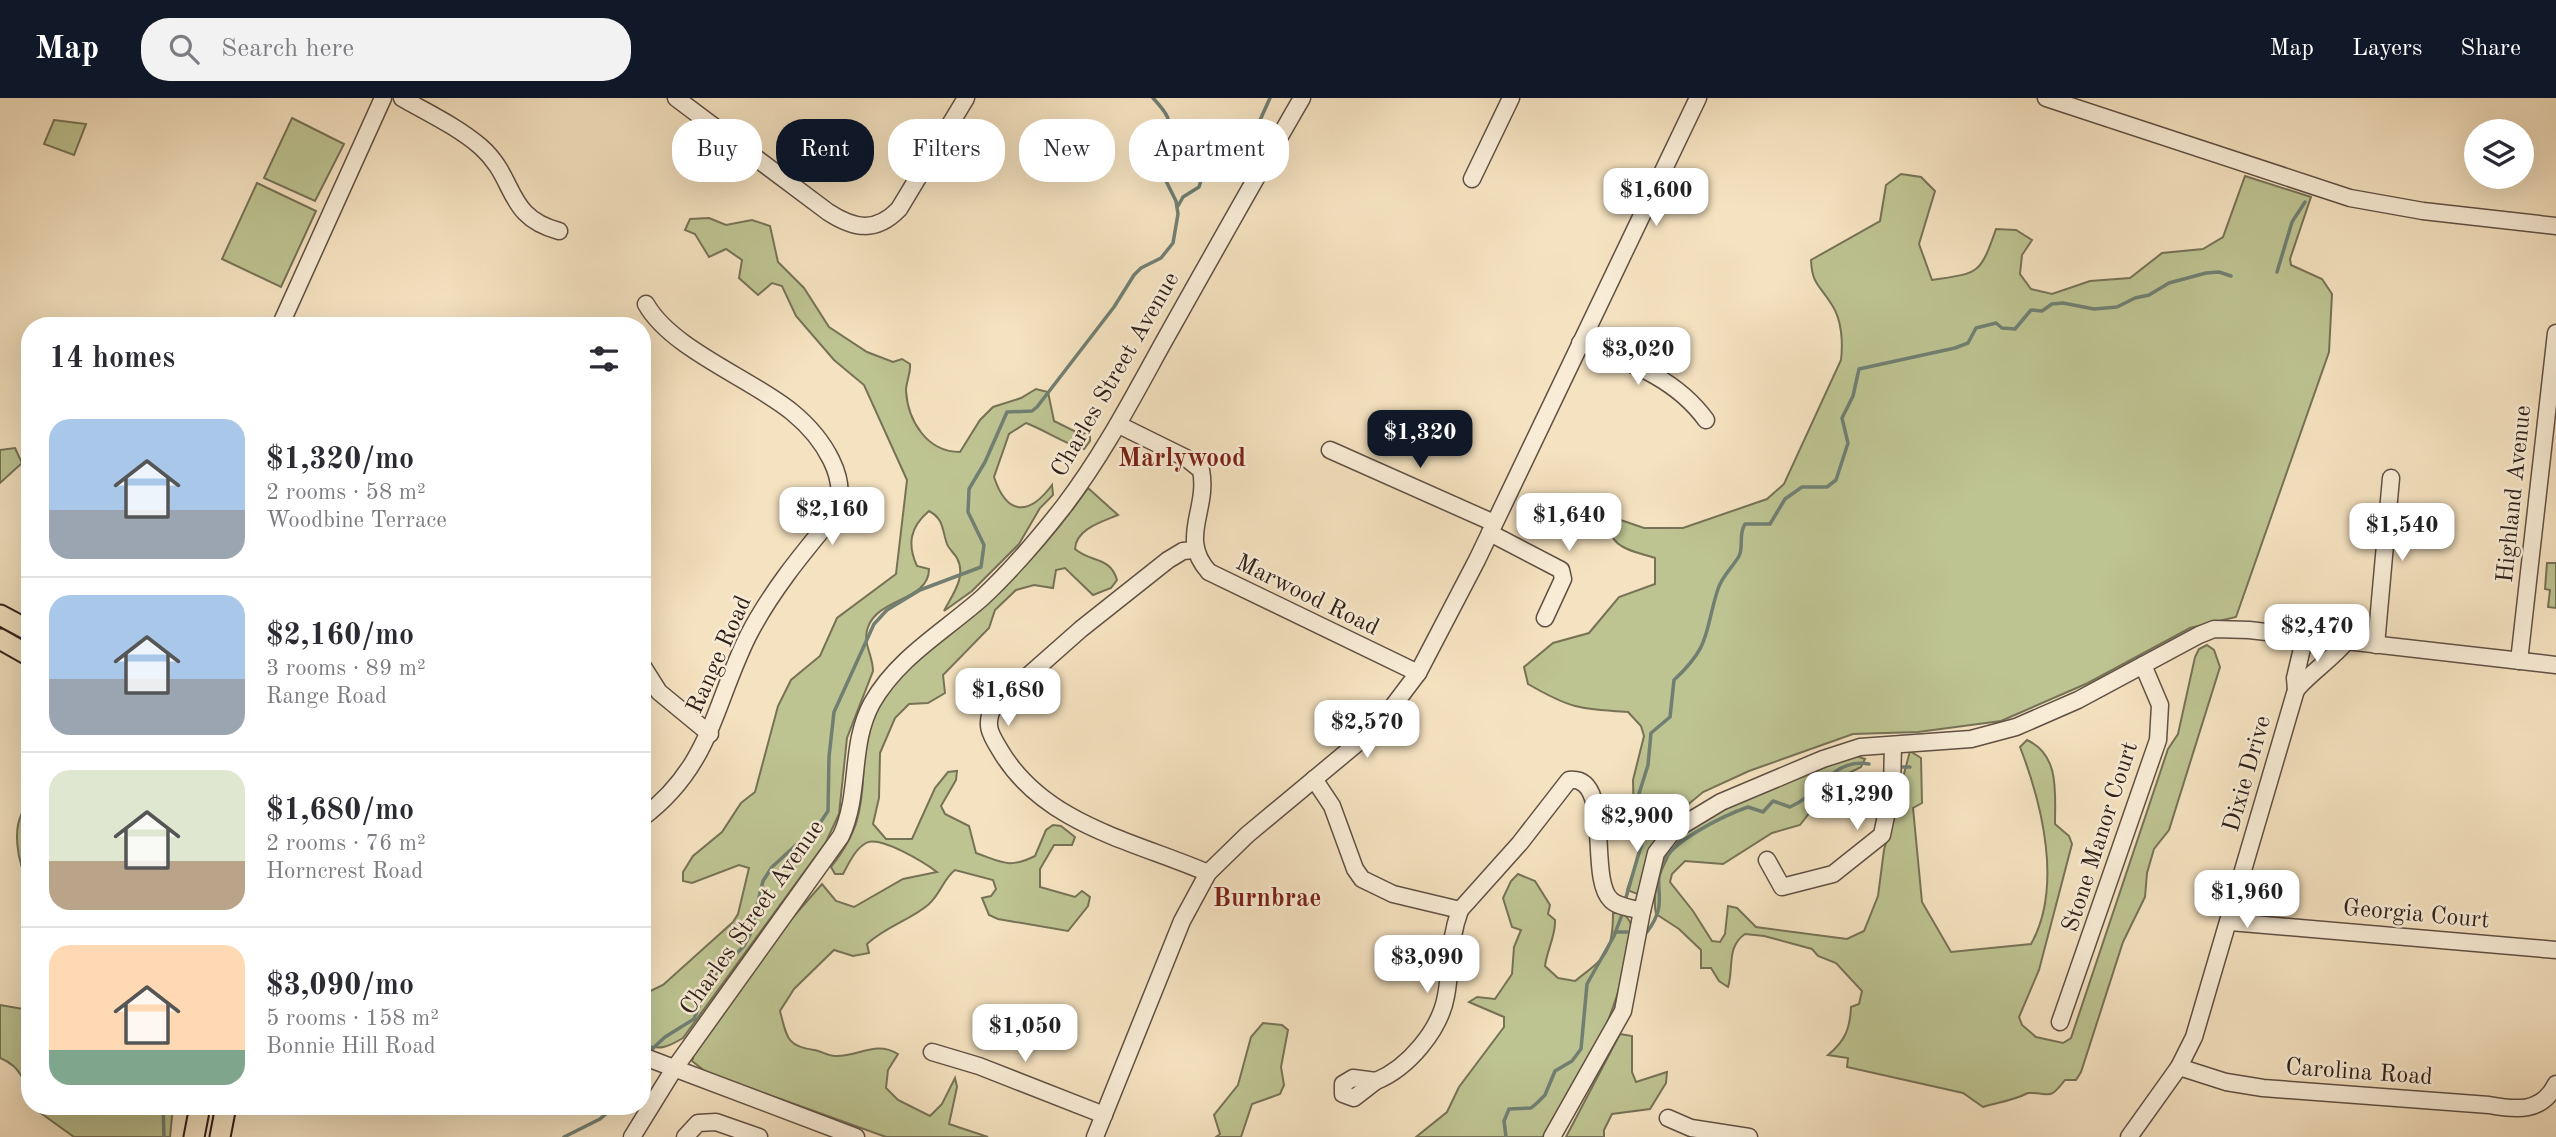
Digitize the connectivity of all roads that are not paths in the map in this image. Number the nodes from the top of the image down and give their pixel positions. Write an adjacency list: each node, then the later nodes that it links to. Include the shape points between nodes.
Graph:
1 (383, 98): 13 (street)
2 (402, 98): 11 (street, via 481,147 498,165 513,197 532,222)
3 (676, 98): 4 (street, via 828,212 851,225 868,227 884,222 899,209)
4 (966, 98)
5 (1302, 98): 17 (street, Charles Street Avenue)
6 (1511, 98): 9 (street)
7 (1698, 98): 15 (street)
8 (2046, 98): 10 (street, via 2350,198)
9 (1472, 179)
10 (2556, 226)
11 (559, 231)
12 (646, 304): 37 (street, Range Road, via 653,317 696,350 791,411 826,450 839,488 837,510 773,593 748,636)
13 (284, 317)
14 (2556, 333): 18 (street, Highland Avenue)
15 (1580, 342): 16 (street, via 1658,375 1691,400); 21 (street)
16 (1706, 420)
17 (1119, 425): 22 (street, via 1177,452 1201,470 1203,499); 51 (street, Charles Street Avenue, via 1080,485 1015,565 904,661 882,687 858,738 849,814 841,836)
18 (2550, 438): 31 (street, Highland Avenue)
19 (1330, 450): 21 (street)
20 (2391, 478): 29 (street)
21 (1492, 528): 24 (street, via 1562,570 1563,579); 34 (street)
22 (1194, 550): 34 (street, Marwood Road, via 1216,577); 42 (street, via 1168,560 1082,629 994,706 988,720 1006,762 1049,804 1096,830)
23 (0, 615): 25 (main road)
24 (1545, 618)
25 (21, 626)
26 (2305, 636): 28 (street); 33 (street, via 2214,629); 36 (street, Dixie Drive, via 2294,678)
27 (0, 639): 30 (main road)
28 (2346, 642): 29 (street); 36 (street, Dixie Drive)
29 (2376, 645): 31 (street)
30 (21, 651)
31 (2519, 661): 32 (street)
32 (2556, 665)
33 (2143, 666): 38 (street, via 2016,727 1971,739); 47 (street, Stone Manor Court, via 2160,705 2158,740)
34 (1418, 673): 39 (street, via 1378,726)
35 (651, 679): 37 (street, via 659,692)
36 (2296, 690): 45 (street, Dixie Drive)
37 (710, 734): 40 (street, Range Road, via 688,773)
38 (1892, 745): 41 (street, via 1892,788 1882,835 1833,874 1782,887); 43 (street, via 1860,747 1823,759 1721,802 1686,822 1666,837)
39 (1314, 779): 42 (street); 44 (street, via 1332,806 1362,879 1393,894)
40 (651, 811)
41 (1768, 860)
42 (1209, 873): 58 (street, via 1182,921)
43 (1631, 908): 44 (street, via 1611,900 1602,884 1594,800 1586,784 1574,780 1562,788 1520,844); 67 (street, via 1623,1011)
44 (1460, 910): 52 (street, via 1451,936 1446,996 1439,1017 1414,1054)
45 (2230, 922): 46 (street, Georgia Court); 50 (street, Dixie Drive, via 2202,1013)
46 (2556, 950)
47 (2060, 1022)
48 (932, 1052): 58 (street)
49 (651, 1059): 51 (street)
50 (2179, 1067): 53 (street, Carolina Road, via 2263,1088 2516,1110 2536,1106 2551,1095); 69 (street, Dixie Drive)
51 (674, 1069): 54 (street, Charles Street Avenue); 65 (street)
52 (1376, 1082)
53 (2556, 1084)
54 (651, 1106)
55 (198, 1115): 60 (main road)
56 (224, 1115): 61 (main road)
57 (646, 1115): 62 (street, Charles Street Avenue)
58 (1104, 1115): 66 (street)
59 (1668, 1118): 68 (street, via 1691,1128)
60 (194, 1137)
61 (220, 1137)
62 (632, 1137)
63 (685, 1137): 64 (street, via 698,1123 709,1122)
64 (759, 1137)
65 (856, 1137)
66 (1096, 1137)
67 (1552, 1137)
68 (1749, 1137)
69 (2129, 1137)

